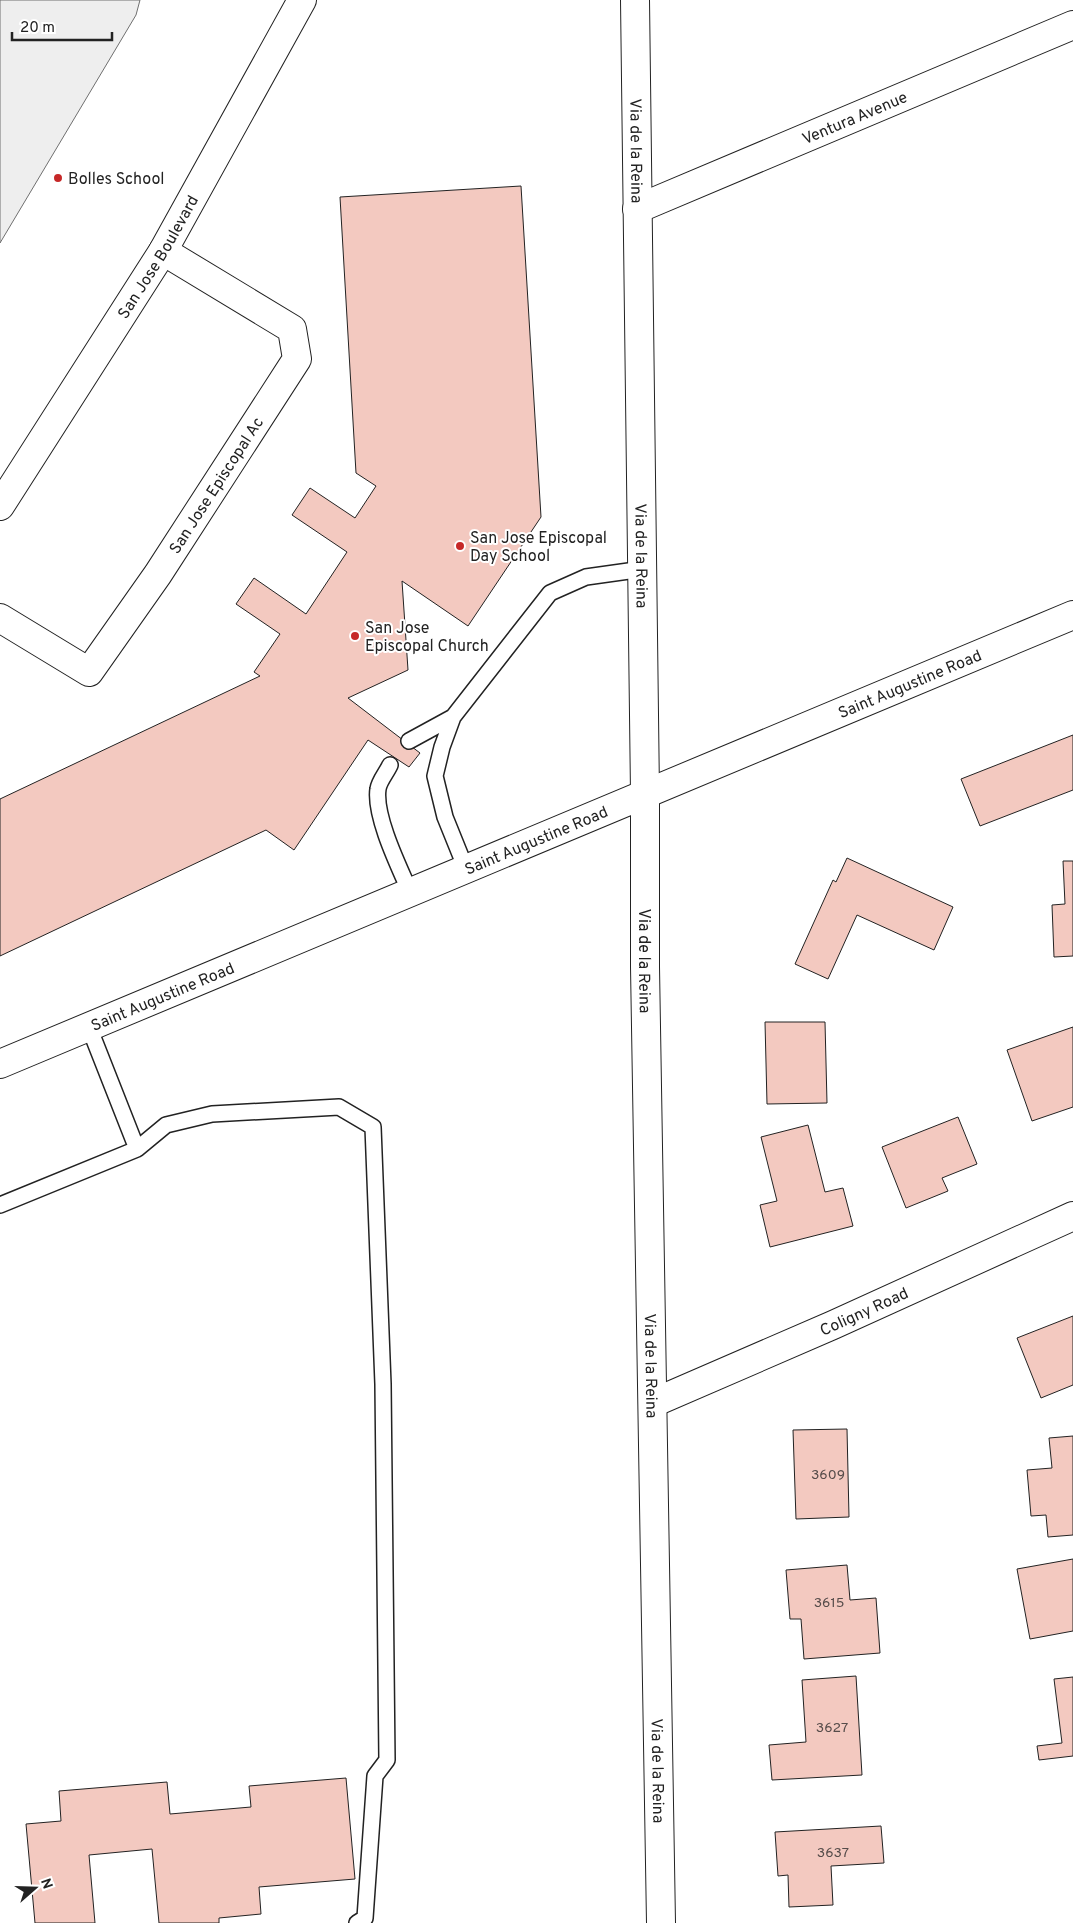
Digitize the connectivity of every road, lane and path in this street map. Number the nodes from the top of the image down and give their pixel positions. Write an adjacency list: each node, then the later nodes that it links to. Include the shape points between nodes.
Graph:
1 (302, 0): 5 (street, San Jose Boulevard)
2 (635, 0): 4 (street, Via de la Reina)
3 (1073, 25): 4 (street, Ventura Avenue)
4 (637, 209): 7 (street, Via de la Reina)
5 (163, 251): 6 (street, San Jose Boulevard); 9 (street, San Jose Episcopal Ac, via 292,329 296,359 168,559 89,672)
6 (0, 506)
7 (643, 569): 10 (lane, via 586,577 550,593); 13 (street, Via de la Reina)
8 (1073, 615): 13 (street, Saint Augustine Road)
9 (0, 618)
10 (453, 717): 11 (lane); 14 (lane, via 434,776 445,817)
11 (409, 742)
12 (390, 765): 15 (lane, via 378,788 379,808)
13 (645, 794): 14 (street, Saint Augustine Road); 21 (street, Via de la Reina)
14 (466, 869): 15 (street, Saint Augustine Road)
15 (410, 892): 16 (street, Saint Augustine Road)
16 (89, 1027): 17 (street, Saint Augustine Road); 18 (lane)
17 (0, 1064)
18 (136, 1149): 19 (lane); 22 (lane, via 166,1125 212,1114 339,1107 374,1127 383,1384 387,1760 375,1776 365,1918)
19 (0, 1204)
20 (1073, 1216): 21 (street, Coligny Road)
21 (653, 1403): 23 (street, Via de la Reina)
22 (357, 1923)
23 (661, 1923)

